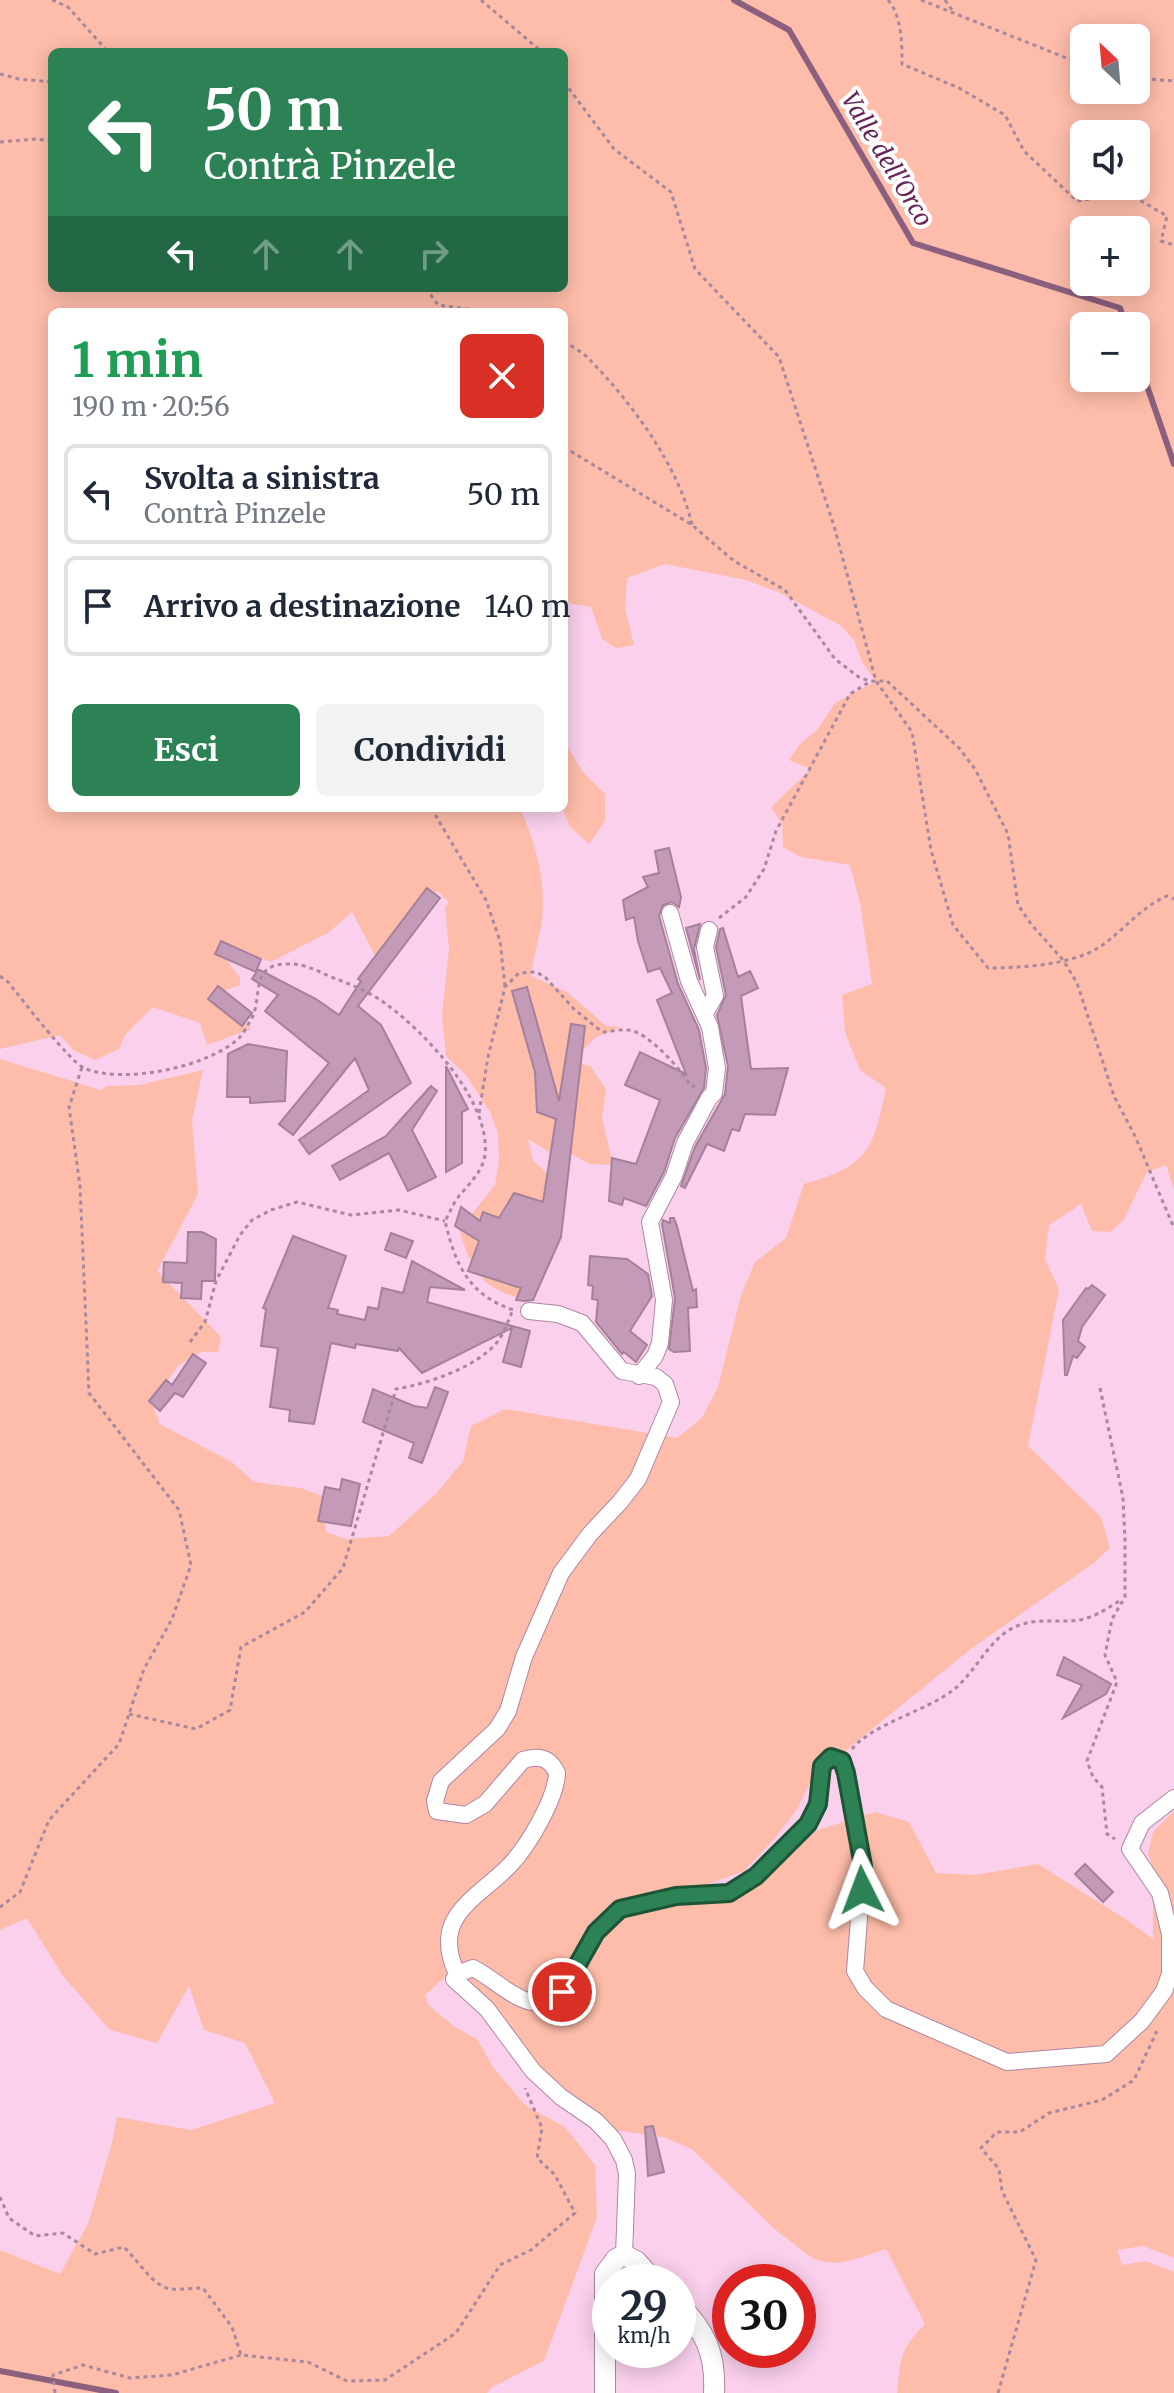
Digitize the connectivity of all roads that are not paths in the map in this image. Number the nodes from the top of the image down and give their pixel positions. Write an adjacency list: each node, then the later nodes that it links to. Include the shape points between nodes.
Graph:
1 (670, 913): 3 (street, via 689,981)
2 (709, 930): 3 (street, via 705,947 715,996)
3 (705, 1013): 5 (street, via 715,1048 714,1093 650,1222 664,1300 660,1343)
4 (529, 1311): 5 (street, via 582,1323 622,1371)
5 (639, 1376): 7 (street, via 656,1377 670,1392 653,1447 629,1491 561,1573 497,1729 441,1781 437,1793 437,1811 466,1815 485,1804 523,1760 544,1758 557,1773 555,1789 528,1842 469,1901 452,1926 448,1950)
6 (1174, 1798): 7 (street, via 1142,1823 1130,1849 1160,1893 1171,1946 1170,1974 1142,2021 1106,2054 1007,2062 886,2009 865,1988 855,1971 863,1866 846,1773 842,1761 831,1757 822,1766 818,1804 808,1824 756,1876 729,1893 676,1896 620,1909 596,1932 555,1998 541,2003 523,1999 473,1968)
7 (457, 1974): 8 (street, via 454,1979 487,2009 527,2065 596,2121 620,2149 627,2174)
8 (624, 2255): 9 (street); 11 (street, via 605,2274)
9 (639, 2264)
10 (696, 2327): 12 (street, via 715,2366)
11 (605, 2393)
12 (714, 2393)

